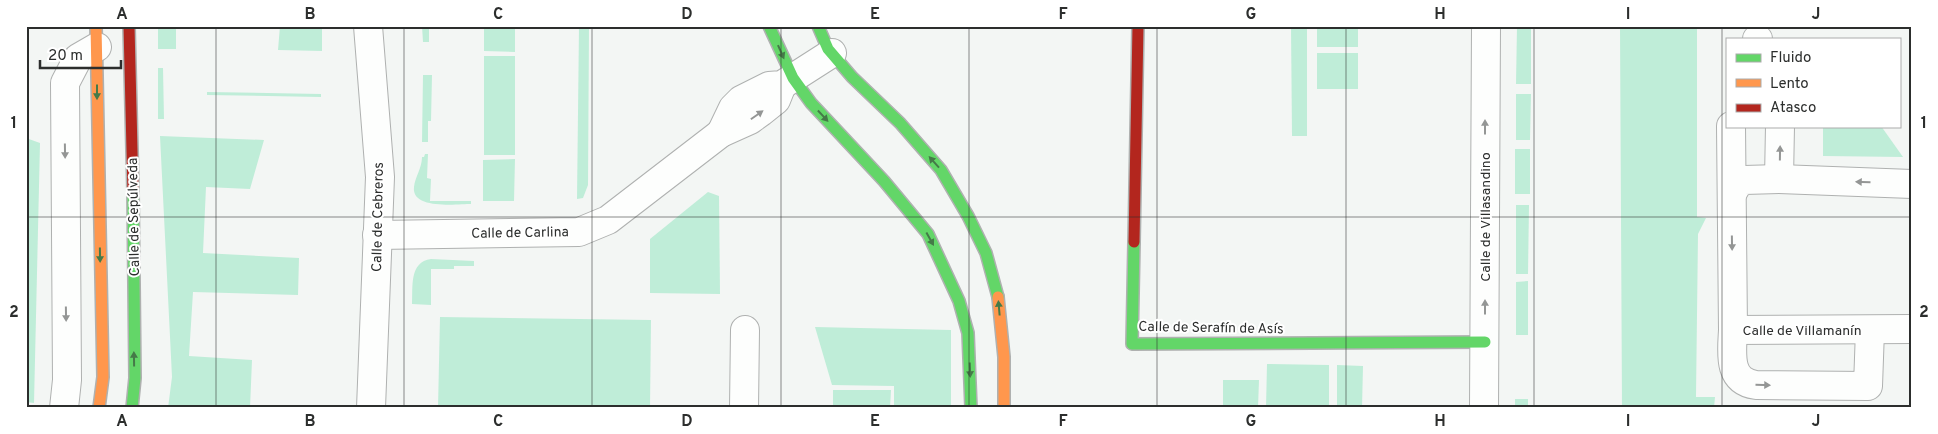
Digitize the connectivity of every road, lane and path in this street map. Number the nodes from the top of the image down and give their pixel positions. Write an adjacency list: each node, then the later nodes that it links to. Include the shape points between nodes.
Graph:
1 (129, 26): 24 (main road, Calle de Sepúlveda, one-way to 1, via 135,378)
2 (368, 26): 15 (street, Calle de Cebreros, via 380,177)
3 (769, 26): 9 (main road, one-way to 9)
4 (818, 26): 8 (main road)
5 (1138, 26): 20 (main road, Calle de Serafín de Asís, via 1132,344)
6 (1486, 26): 20 (street, Calle de Villasandino, one-way to 6)
7 (96, 37): 22 (street, one-way to 22, via 78,58 65,83 67,380); 23 (main road, one-way to 23, via 102,377)
8 (832, 53): 9 (street, Calle de Carlina); 28 (main road, one-way to 8, via 1004,357 998,293 986,253 941,170)
9 (788, 82): 15 (street, Calle de Carlina, via 776,100 750,120 721,133 608,220 579,232); 27 (main road, one-way to 27, via 884,181 928,234 959,300 968,333)
10 (1731, 128): 14 (street, Calle de Villamanín)
11 (1780, 128): 12 (street, one-way to 11)
12 (1779, 179): 13 (street, one-way to 12); 14 (street, via 1744,180)
13 (1912, 184)
14 (1732, 194): 18 (street, Calle de Villamanín, one-way to 18)
15 (377, 235): 25 (street, Calle de Cebreros)
16 (1912, 329): 19 (street, Calle de Villamanín)
17 (745, 330): 26 (street)
18 (1733, 330): 19 (street, Calle de Villamanín); 21 (street, Calle de Villamanín, one-way to 21, via 1735,373 1748,384)
19 (1870, 330): 21 (street, Calle de Villamanín)
20 (1485, 342): 29 (street, Calle de Villasandino)
21 (1867, 397)
22 (64, 408)
23 (99, 408)
24 (132, 408)
25 (371, 408)
26 (744, 408)
27 (971, 408)
28 (1004, 408)
29 (1484, 408)

